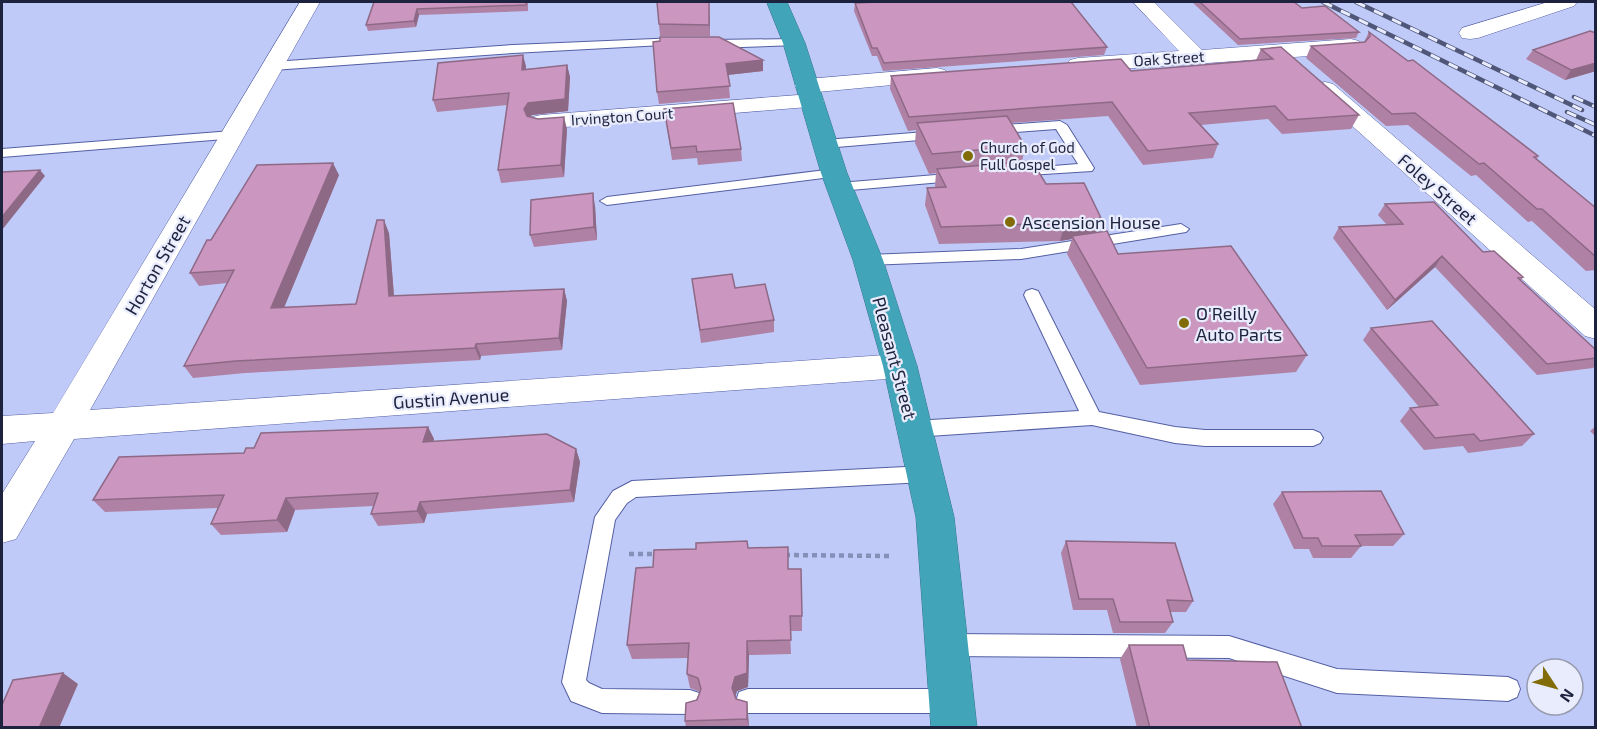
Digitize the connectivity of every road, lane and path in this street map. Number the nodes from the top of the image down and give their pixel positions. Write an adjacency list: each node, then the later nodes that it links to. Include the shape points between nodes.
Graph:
1 (310, 2): 10 (street, Horton Street)
2 (777, 2): 6 (highway, Pleasant Street)
3 (1143, 2): 9 (street)
4 (1567, 2): 5 (street)
5 (1470, 33)
6 (794, 43): 10 (lane, via 549,47); 13 (highway, Pleasant Street)
7 (1351, 46): 8 (street, Oak Street)
8 (1280, 50): 9 (street, Oak Street); 26 (street, Foley Street)
9 (1196, 56): 11 (street, Oak Street)
10 (273, 66): 17 (street, Horton Street)
11 (1057, 66)
12 (964, 73): 13 (street)
13 (809, 93): 14 (street, Irvington Court); 19 (highway, Pleasant Street)
14 (541, 122)
15 (978, 131): 20 (lane, via 1060,124 1087,168)
16 (954, 133): 19 (lane)
17 (232, 135): 18 (lane); 29 (street, Horton Street)
18 (2, 153)
19 (833, 168): 21 (lane); 22 (lane); 24 (highway, Pleasant Street)
20 (1005, 174)
21 (970, 177)
22 (607, 201)
23 (1181, 229): 24 (lane, via 1021,254)
24 (868, 260): 27 (highway, Pleasant Street)
25 (1032, 296): 28 (lane)
26 (1596, 328)
27 (900, 366): 29 (street, Gustin Avenue); 31 (highway, Pleasant Street)
28 (1092, 418): 31 (lane); 32 (lane, via 1205,438)
29 (63, 425): 30 (street, Gustin Avenue); 34 (street, Horton Street)
30 (2, 429)
31 (914, 429): 33 (highway, Pleasant Street)
32 (1312, 438)
33 (925, 474): 39 (highway, Pleasant Street, via 935,517); 42 (lane, via 632,489 620,496 605,517 574,682 580,692 602,701)
34 (2, 527)
35 (664, 554): 38 (path, via 628,554)
36 (782, 555): 37 (path)
37 (889, 556)
38 (626, 566)
39 (947, 645): 40 (lane, via 1229,647 1337,681); 43 (highway, Pleasant Street)
40 (1508, 689)
41 (748, 701): 43 (lane)
42 (690, 702)
43 (953, 714)

